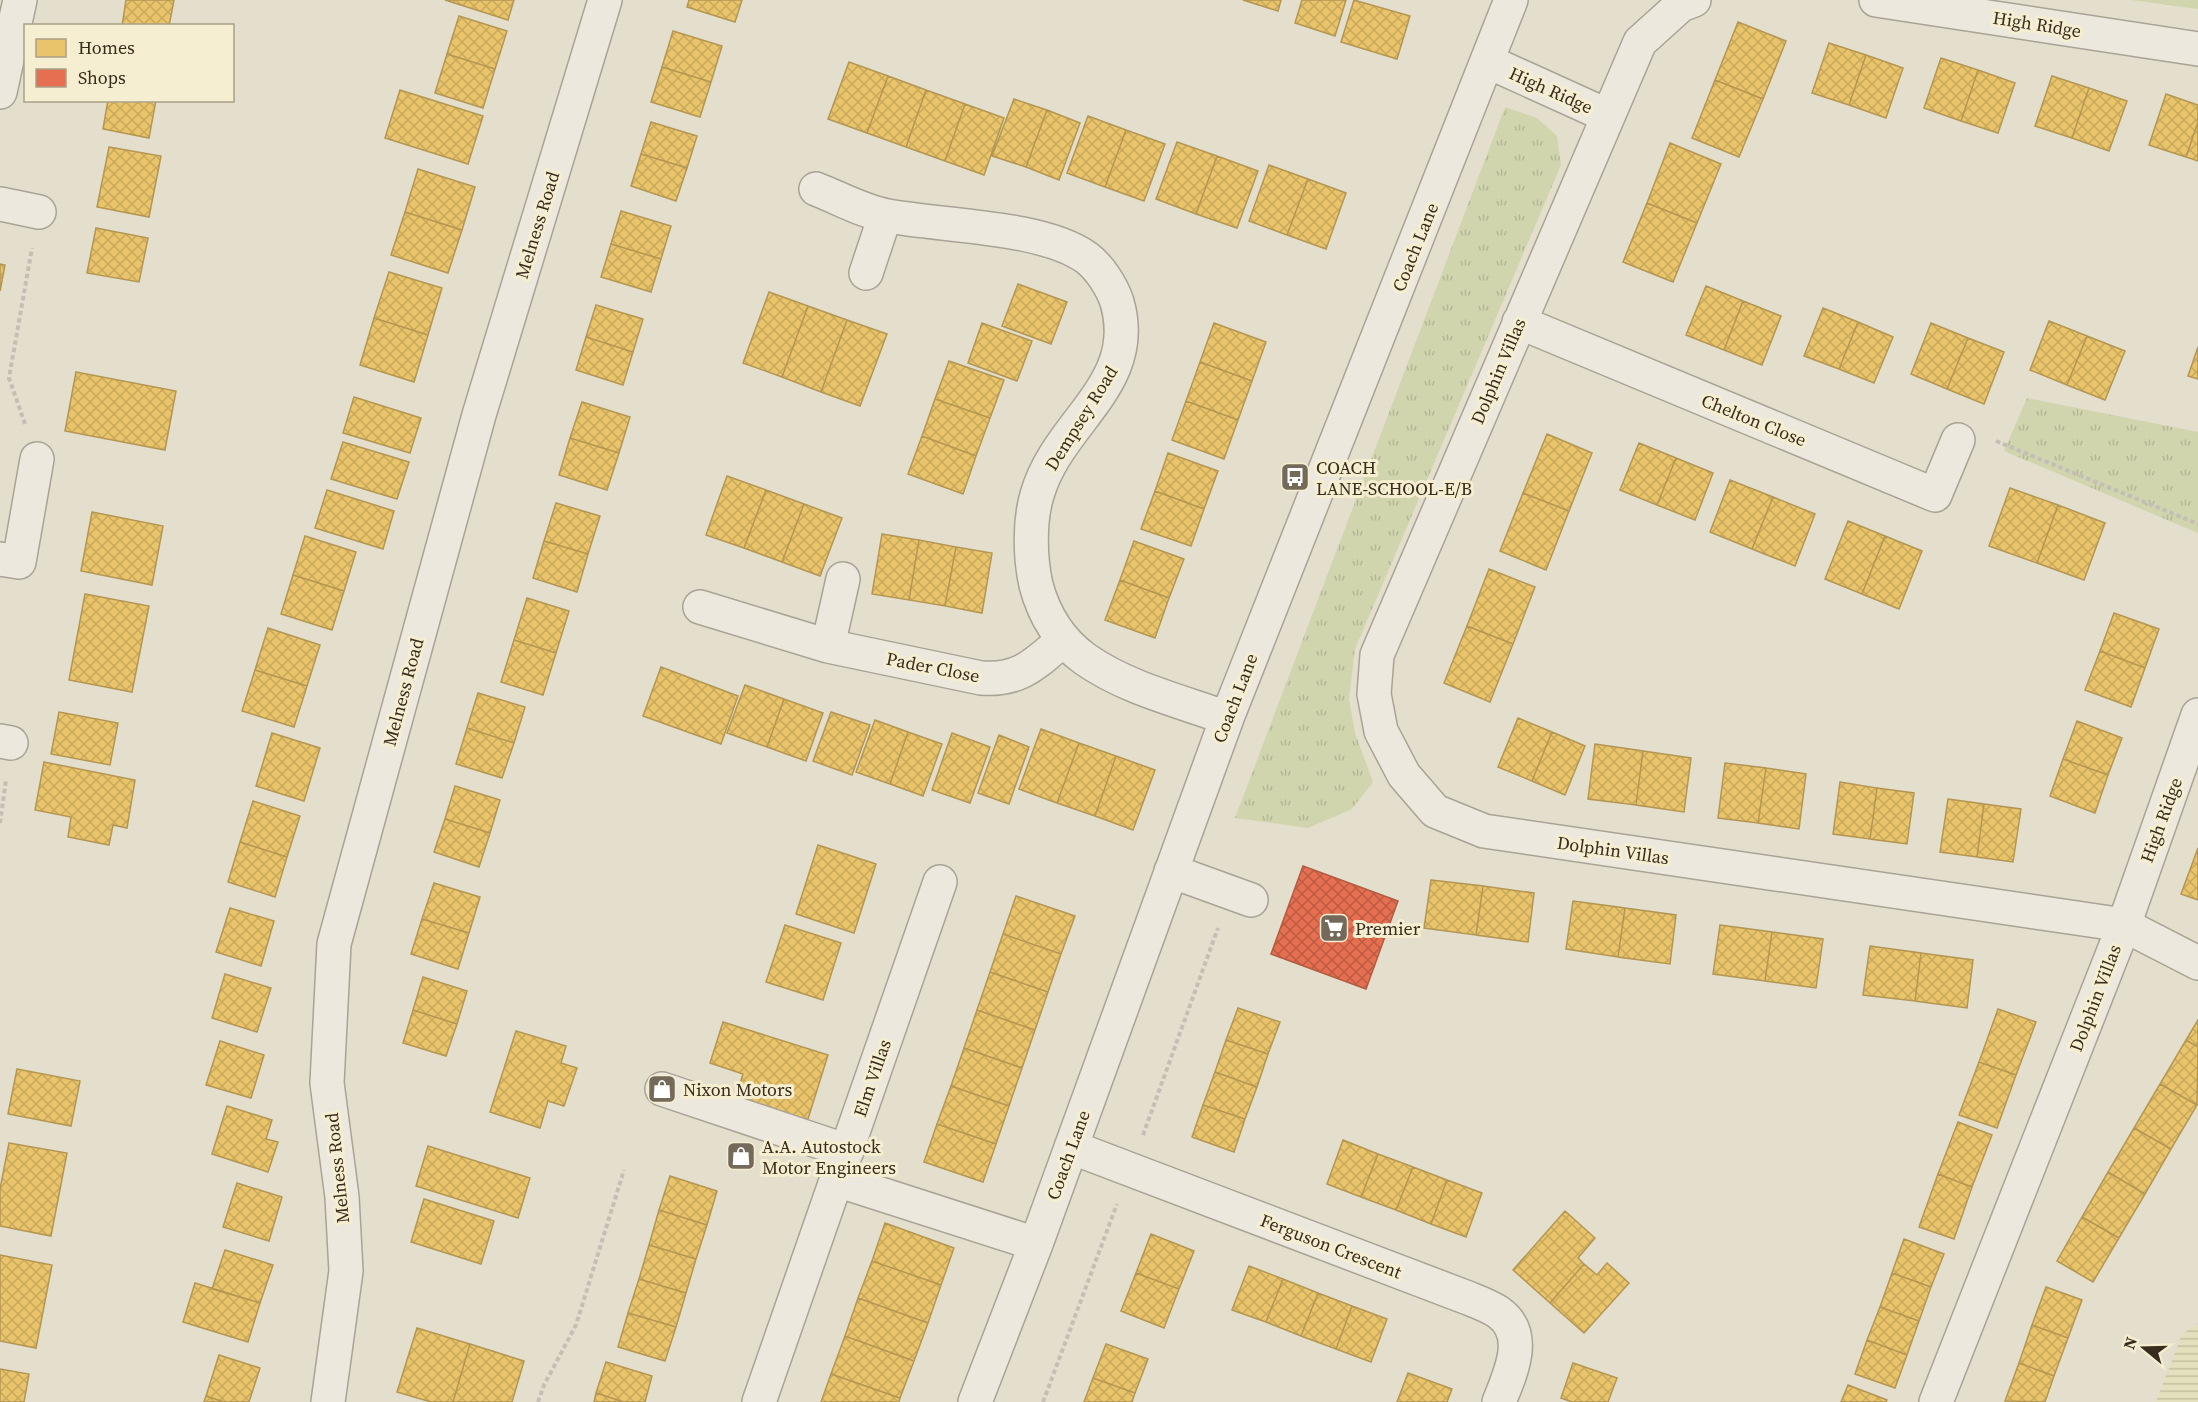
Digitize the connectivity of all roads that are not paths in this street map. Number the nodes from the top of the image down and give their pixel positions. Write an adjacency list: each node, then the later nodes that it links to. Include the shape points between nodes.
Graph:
1 (20, 0): 8 (street)
2 (605, 0): 34 (street, Melness Road, via 479,415 334,944 327,1083 342,1197 346,1271)
3 (1511, 0): 7 (street, Coach Lane)
4 (1694, 0): 9 (street, High Ridge, via 1681,5 1640,42)
5 (1876, 0): 6 (street, High Ridge)
6 (2198, 49)
7 (1489, 62): 9 (street, High Ridge); 24 (street, Coach Lane)
8 (0, 92)
9 (1608, 116): 15 (street, Dolphin Villas)
10 (816, 189): 13 (street, Dempsey Road)
11 (0, 204): 12 (street)
12 (39, 212)
13 (885, 216): 14 (street); 21 (street, Dempsey Road, via 1025,235 1066,247 1087,258 1114,293 1122,342 1116,366 1104,388 1068,433 1036,496 1033,569 1042,608)
14 (866, 273)
15 (1519, 322): 16 (street, Chelton Close, via 1935,495); 28 (street, Dolphin Villas, via 1377,655 1374,694 1381,731 1404,775 1436,811 1484,831)
16 (1958, 440)
17 (37, 459): 18 (street, via 19,562)
18 (0, 559)
19 (843, 579): 22 (street)
20 (700, 607): 22 (street, Pader Close)
21 (1063, 640): 22 (street, Pader Close, via 1029,668 999,679); 24 (street, Dempsey Road, via 1102,670)
22 (828, 646)
23 (2198, 715): 28 (street, High Ridge)
24 (1227, 718): 25 (street, Coach Lane)
25 (1171, 871): 27 (street); 31 (street, Coach Lane)
26 (940, 882): 32 (street, Elm Villas)
27 (1251, 900)
28 (2124, 925): 29 (street); 38 (street, Dolphin Villas)
29 (2198, 963)
30 (662, 1089): 32 (street)
31 (1071, 1147): 33 (street, Coach Lane); 37 (street, Ferguson Crescent, via 1499,1313 1510,1325 1516,1343 1512,1368)
32 (842, 1165): 33 (street); 35 (street, Elm Villas)
33 (1036, 1244): 36 (street, Coach Lane)
34 (328, 1402)
35 (759, 1402)
36 (975, 1402)
37 (1499, 1402)
38 (1936, 1402)

